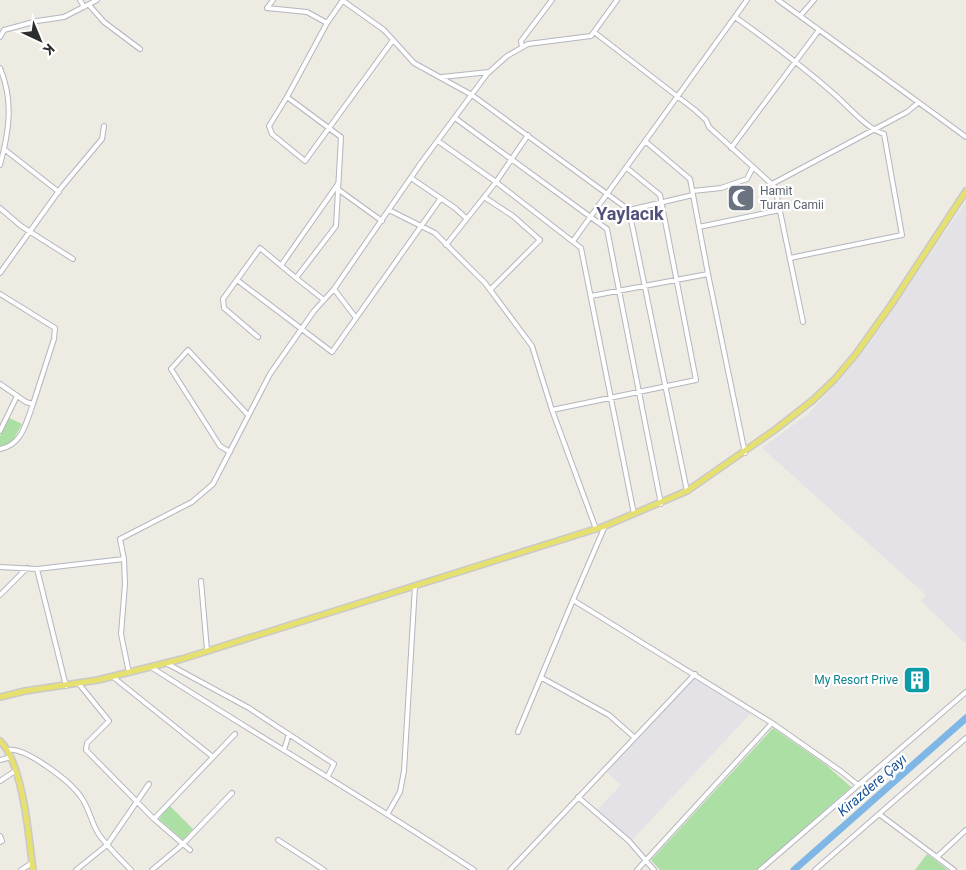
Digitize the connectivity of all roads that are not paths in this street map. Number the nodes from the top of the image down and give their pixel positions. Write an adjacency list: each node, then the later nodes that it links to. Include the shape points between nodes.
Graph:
1 (80, 0): 11 (street)
2 (97, 0): 10 (street)
3 (273, 0): 14 (street, via 266,8 307,12)
4 (343, 0): 14 (street); 18 (street)
5 (552, 0): 19 (street, via 521,41)
6 (617, 0): 16 (street)
7 (747, 0): 13 (street)
8 (778, 0): 12 (street)
9 (814, 0): 12 (street)
10 (89, 5): 11 (street); 20 (street, via 104,22)
11 (84, 8): 17 (street, via 64,17 4,30)
12 (800, 16): 15 (street)
13 (735, 17): 21 (street); 26 (street)
14 (327, 23): 27 (street)
15 (819, 30): 21 (street); 28 (street)
16 (594, 32): 19 (street, via 591,36 555,39); 26 (street)
17 (0, 37)
18 (393, 40): 24 (street, via 414,63); 31 (street)
19 (522, 47): 23 (street)
20 (140, 49)
21 (796, 61): 32 (street); 37 (street)
22 (0, 68): 38 (street, via 9,94 10,113)
23 (489, 72): 24 (street); 25 (street)
24 (440, 77): 25 (street)
25 (472, 95): 29 (street); 33 (street)
26 (677, 96): 36 (street); 37 (street, via 706,120)
27 (287, 97): 31 (street); 31 (street, via 269,126 272,134 305,161)
28 (918, 103): 32 (street); 34 (street)
29 (455, 118): 35 (street); 40 (street)
30 (104, 126): 50 (street, via 102,139)
31 (329, 129): 46 (street, via 341,137)
32 (872, 130): 47 (street); 68 (street, via 884,134 902,235)
33 (528, 135): 40 (street); 52 (street)
34 (966, 137)
35 (438, 141): 44 (street); 45 (street)
36 (645, 141): 43 (street); 51 (street, via 690,179)
37 (731, 148): 42 (street)
38 (4, 149): 39 (street); 50 (street)
39 (1, 158): 41 (street)
40 (511, 159): 45 (street); 60 (street)
41 (0, 165)
42 (753, 167): 47 (street); 51 (street, via 747,179)
43 (627, 168): 52 (street); 55 (street, via 660,195)
44 (411, 178): 54 (street); 57 (street)
45 (496, 182): 53 (street); 66 (street)
46 (340, 183): 48 (street); 70 (street)
47 (772, 184): 59 (street)
48 (339, 190): 62 (street); 73 (street, via 336,226)
49 (966, 191): 98 (main road, via 891,305 850,360 813,400)
50 (59, 192): 65 (street)
51 (693, 193): 55 (street); 64 (street)
52 (608, 194): 58 (street); 60 (street)
53 (484, 197): 61 (street); 78 (street, via 513,216 540,240)
54 (440, 198): 61 (street); 63 (street)
55 (661, 202): 58 (street); 75 (street)
56 (0, 208): 65 (street)
57 (389, 210): 62 (street); 63 (street)
58 (629, 210): 76 (street)
59 (780, 210): 64 (street); 68 (street)
60 (591, 217): 66 (street); 79 (street, via 607,228)
61 (466, 218): 67 (street)
62 (382, 221): 77 (street)
63 (421, 226): 67 (street, via 435,233); 83 (street)
64 (699, 227): 72 (street)
65 (30, 231): 69 (street); 71 (street)
66 (572, 241): 81 (street, via 581,248)
67 (446, 245): 78 (street)
68 (790, 258): 84 (street)
69 (73, 259)
70 (282, 264): 73 (street); 74 (street, via 260,248)
71 (0, 273)
72 (708, 274): 75 (street); 98 (street)
73 (296, 278): 82 (street)
74 (237, 280): 85 (street); 86 (street, via 223,300 224,308)
75 (678, 281): 76 (street); 88 (street, via 696,380)
76 (646, 287): 79 (street); 88 (street)
77 (334, 289): 82 (street); 83 (street)
78 (490, 290): 93 (street, via 532,346)
79 (620, 291): 81 (street); 89 (street)
80 (0, 294): 92 (street, via 55,328)
81 (591, 296): 91 (street)
82 (324, 300): 85 (street)
83 (356, 318): 85 (street, via 332,352)
84 (802, 322)
85 (301, 330): 94 (street, via 270,374)
86 (258, 336)
87 (0, 384): 90 (street)
88 (667, 387): 89 (street); 99 (street)
89 (639, 392): 91 (street); 100 (street)
90 (17, 396): 92 (street); 95 (street)
91 (613, 399): 93 (street); 101 (street)
92 (33, 404): 96 (street, via 20,438 13,446)
93 (552, 410): 103 (street)
94 (248, 415): 97 (street); 97 (street, via 188,350 171,369 220,446)
95 (0, 431)
96 (0, 449)
97 (230, 452): 104 (street, via 213,484 203,495 120,539)
98 (744, 453): 99 (main road)
99 (687, 491): 100 (main road)
100 (661, 504): 101 (main road)
101 (634, 514): 102 (main road)
102 (605, 526): 103 (main road); 111 (street)
103 (596, 529): 109 (main road)
104 (124, 559): 107 (street); 115 (street, via 121,634)
105 (0, 567): 106 (street)
106 (27, 568): 107 (street); 110 (street)
107 (37, 569): 120 (street)
108 (201, 581): 112 (street)
109 (415, 586): 112 (main road); 143 (street, via 404,771 400,792)
110 (0, 595)
111 (573, 600): 116 (street); 118 (street)
112 (207, 650): 113 (main road)
113 (166, 663): 114 (main road); 126 (street, via 241,703)
114 (151, 667): 115 (main road); 131 (street)
115 (129, 673): 117 (main road)
116 (695, 674): 123 (street); 127 (street)
117 (113, 677): 119 (main road); 132 (street)
118 (542, 678): 124 (street); 127 (street, via 609,715)
119 (79, 684): 120 (main road); 142 (street, via 109,721 87,743 86,749)
120 (66, 686): 122 (main road)
121 (966, 692): 139 (street)
122 (0, 697)
123 (772, 723): 139 (street); 154 (street)
124 (518, 732)
125 (235, 734): 132 (street)
126 (289, 734): 131 (street); 136 (street, via 334,764)
127 (634, 737): 141 (street)
128 (966, 738): 144 (street)
129 (0, 741): 130 (main road)
130 (8, 750): 133 (main road); 151 (street, via 18,751 66,779 83,800 95,828)
131 (284, 750): 136 (street)
132 (213, 756): 145 (street)
133 (11, 757): 134 (street); 135 (main road)
134 (0, 760)
135 (15, 770): 137 (street); 155 (main road, via 30,837)
136 (328, 776): 143 (street)
137 (0, 781)
138 (149, 784): 142 (street)
139 (858, 785): 166 (street)
140 (232, 793): 150 (street)
141 (578, 797): 154 (street, via 625,837); 163 (street)
142 (135, 802): 145 (street); 151 (street)
143 (388, 813): 162 (street)
144 (879, 814): 153 (street); 167 (street)
145 (154, 819): 150 (street)
146 (966, 830): 153 (street)
147 (0, 836): 149 (street)
148 (278, 840): 161 (street)
149 (0, 842)
150 (183, 844): 152 (street); 160 (street)
151 (107, 845): 158 (street); 159 (street)
152 (190, 850)
153 (937, 857): 168 (street)
154 (645, 861): 164 (street); 165 (street)
155 (32, 863): 156 (street); 157 (main road)
156 (20, 870)
157 (33, 870)
158 (76, 870)
159 (131, 870)
160 (152, 870)
161 (324, 870)
162 (474, 870)
163 (510, 870)
164 (637, 870)
165 (654, 870)
166 (760, 870)
167 (815, 870)
168 (954, 870)

